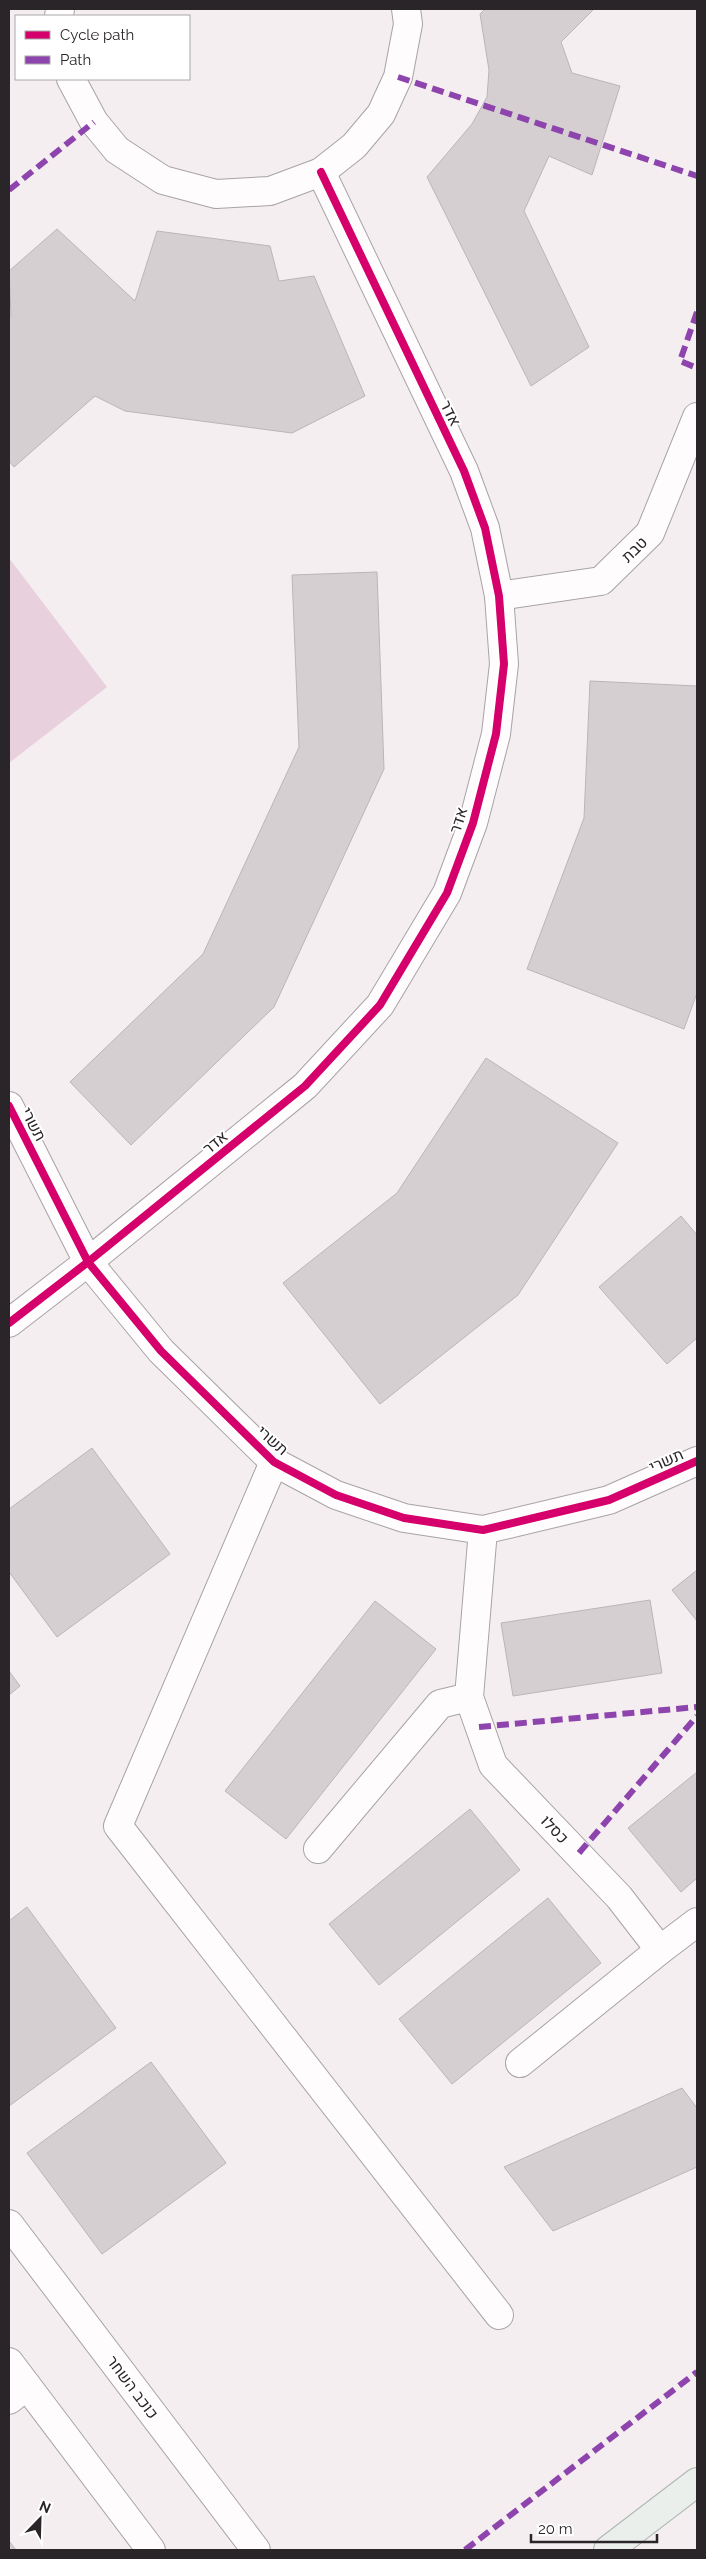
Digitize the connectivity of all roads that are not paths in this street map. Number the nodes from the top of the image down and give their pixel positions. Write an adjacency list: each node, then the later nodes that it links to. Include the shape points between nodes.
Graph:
1 (406, 9): 3 (street, via 408,24 398,77 381,114 354,146)
2 (72, 80): 3 (street, via 94,122 117,150 163,180 216,194 270,191)
3 (321, 172): 5 (street, אדר, via 464,471 485,528)
4 (697, 417): 5 (street, טבת, via 650,533 602,581)
5 (499, 596): 7 (street, אדר, via 504,664 496,734 473,822 447,893 380,1005 305,1086)
6 (9, 1106): 7 (street, תשרי)
7 (88, 1262): 8 (street, אדר); 10 (street, תשרי, via 161,1351)
8 (9, 1323)
9 (697, 1461): 11 (street, תשרי, via 609,1500)
10 (274, 1462): 11 (street, תשרי, via 336,1495 404,1518); 18 (street, via 118,1826)
11 (483, 1530): 12 (street, כסלו)
12 (470, 1697): 13 (street, via 440,1704); 15 (street, כסלו, via 493,1765 613,1891)
13 (318, 1849)
14 (697, 1922): 15 (street)
15 (660, 1950): 16 (street)
16 (520, 2064)
17 (9, 2224): 23 (street, כוכב השחר)
18 (499, 2316)
19 (9, 2362): 20 (street)
20 (18, 2393): 22 (street)
21 (697, 2482): 24 (main road)
22 (151, 2550)
23 (256, 2550)
24 (608, 2550)

